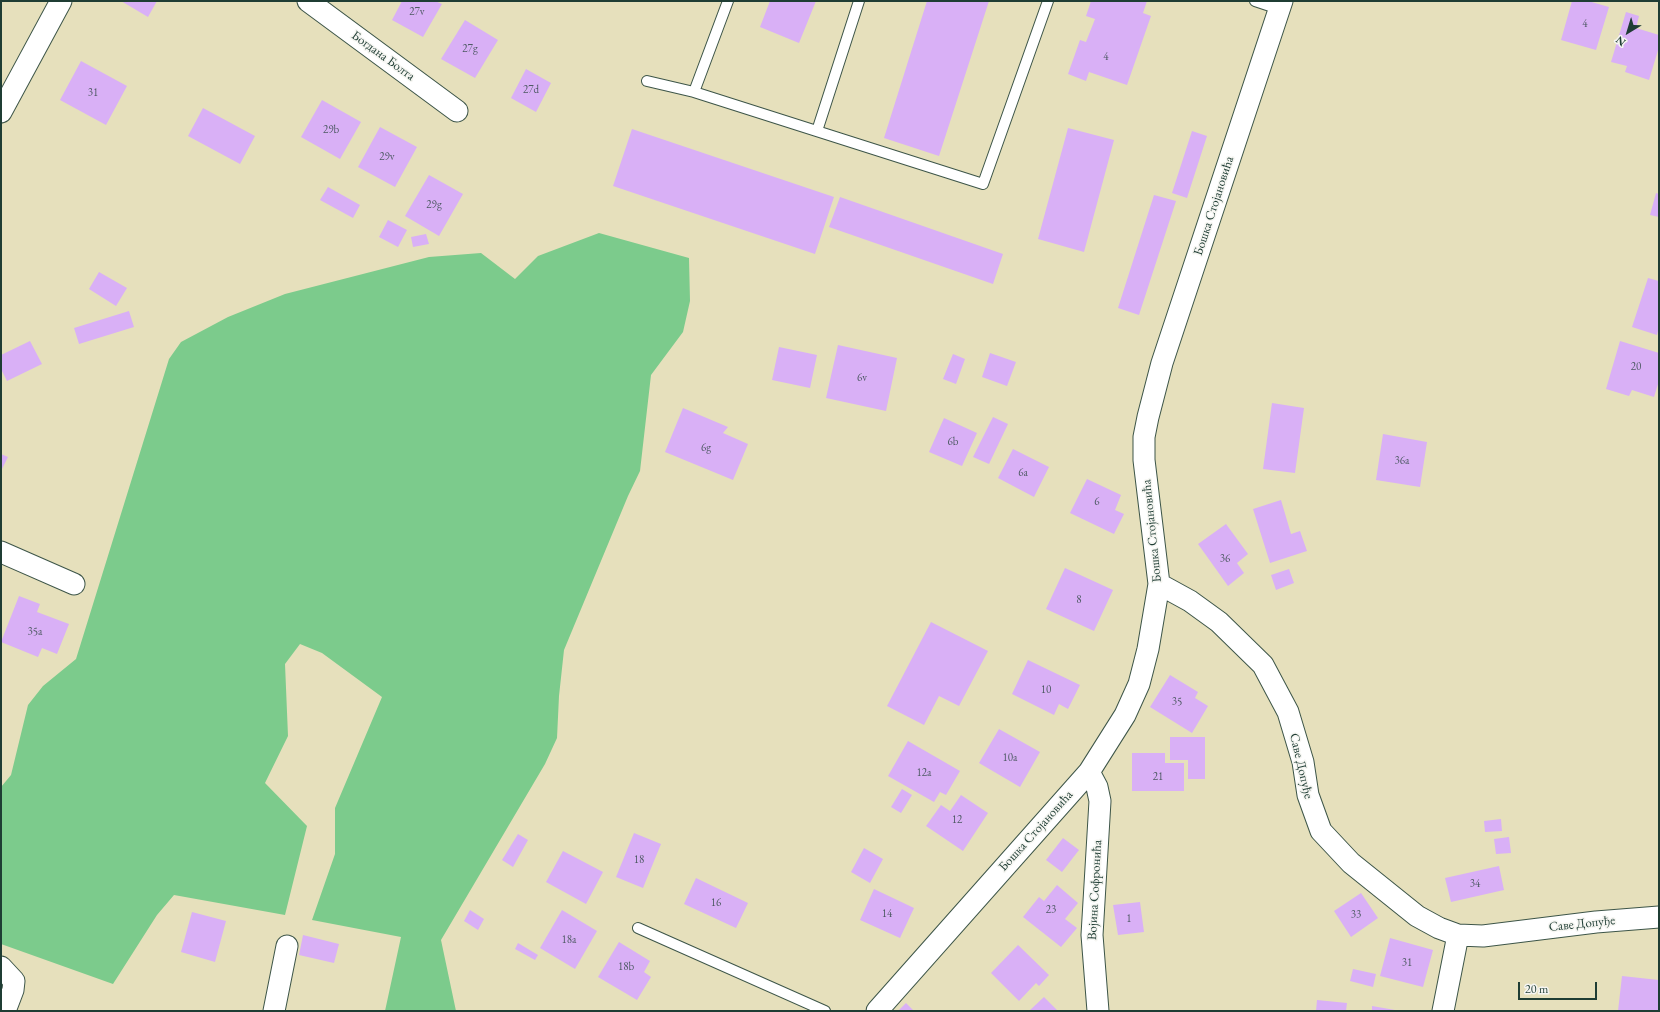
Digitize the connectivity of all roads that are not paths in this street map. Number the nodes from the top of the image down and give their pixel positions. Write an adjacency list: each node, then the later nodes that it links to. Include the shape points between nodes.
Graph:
1 (61, 1): 11 (street)
2 (308, 1): 10 (street, Богдана Болта)
3 (728, 1): 9 (lane)
4 (859, 1): 12 (lane)
5 (1048, 1): 12 (lane, via 983,184)
6 (1255, 1): 7 (lane)
7 (1280, 5): 15 (street, Бошка Стојановића, via 1164,355 1148,417 1144,437 1144,460)
8 (647, 82): 9 (lane)
9 (694, 92): 12 (lane)
10 (457, 111)
11 (1, 112)
12 (817, 131)
13 (1, 552): 14 (street)
14 (74, 584)
15 (1159, 584): 16 (street, Бошка Стојановића, via 1139,684 1125,715); 19 (street, Саве Допуђе, via 1190,601 1214,619 1263,665 1288,712 1303,762 1312,811 1321,831 1351,863 1406,907 1439,928)
16 (1089, 772): 25 (street, Бошка Стојановића); 26 (street, Војина Софронића, via 1100,795 1092,935)
17 (1659, 917): 19 (street, Саве Допуђе, via 1483,936)
18 (638, 928): 24 (lane)
19 (1458, 935): 27 (street)
20 (287, 946): 23 (street)
21 (1, 967): 22 (street, via 14,981)
22 (4, 1011)
23 (274, 1011)
24 (825, 1011)
25 (877, 1011)
26 (1098, 1011)
27 (1443, 1011)

